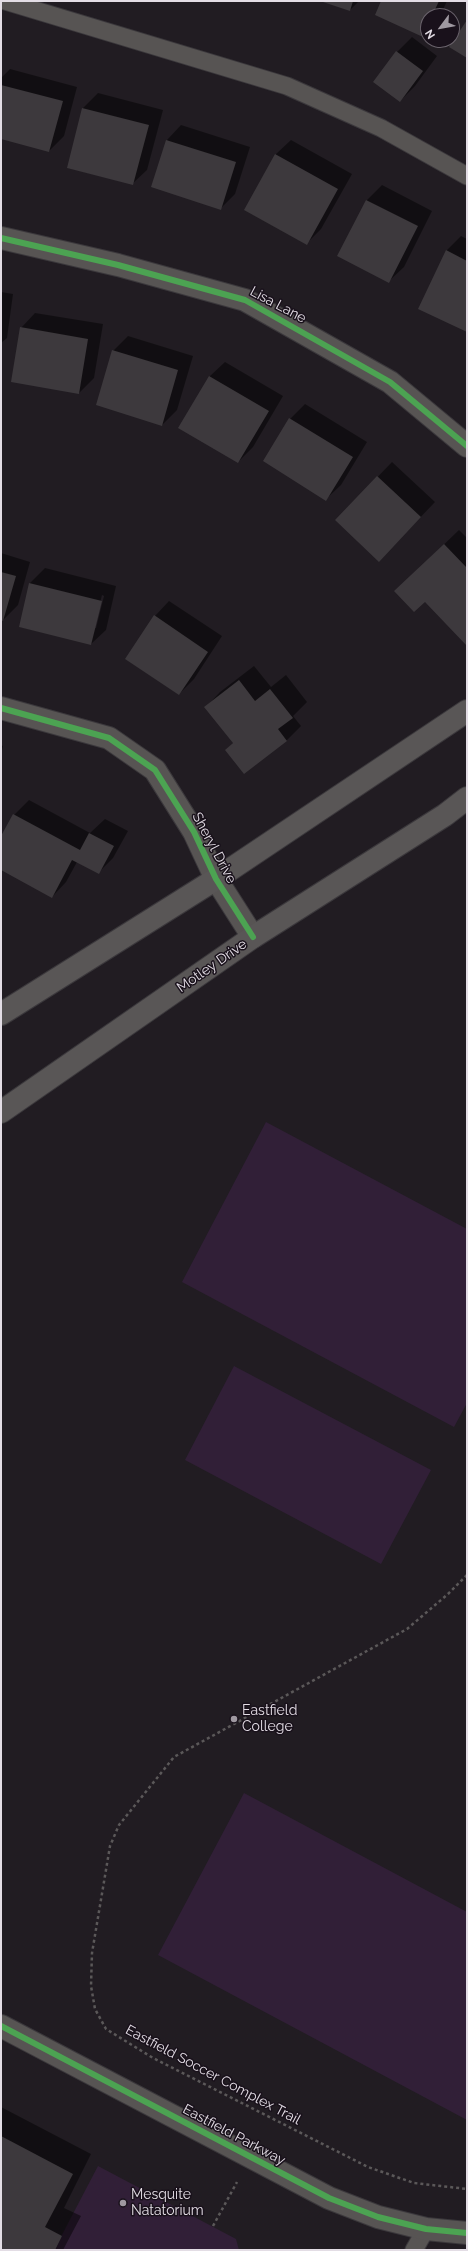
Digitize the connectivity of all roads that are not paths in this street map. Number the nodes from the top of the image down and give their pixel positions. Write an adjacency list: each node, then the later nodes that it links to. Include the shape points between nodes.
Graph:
1 (5, 1): 2 (lane, via 287,86 381,128)
2 (467, 176)
3 (1, 238): 4 (street, Lisa Lane, via 245,300 390,382)
4 (467, 446)
5 (1, 708): 8 (street, Sheryl Drive, via 109,738 154,770 194,832)
6 (467, 711): 8 (main road)
7 (467, 798): 9 (main road, Motley Drive)
8 (216, 879): 9 (street, Sheryl Drive); 10 (main road)
9 (253, 937): 11 (main road, Motley Drive)
10 (1, 1014)
11 (1, 1112)
12 (1, 2026): 13 (street, Eastfield Parkway, via 329,2198 378,2216)
13 (426, 2229): 14 (street, Eastfield Parkway); 15 (lane)
14 (467, 2233)
15 (414, 2250)

